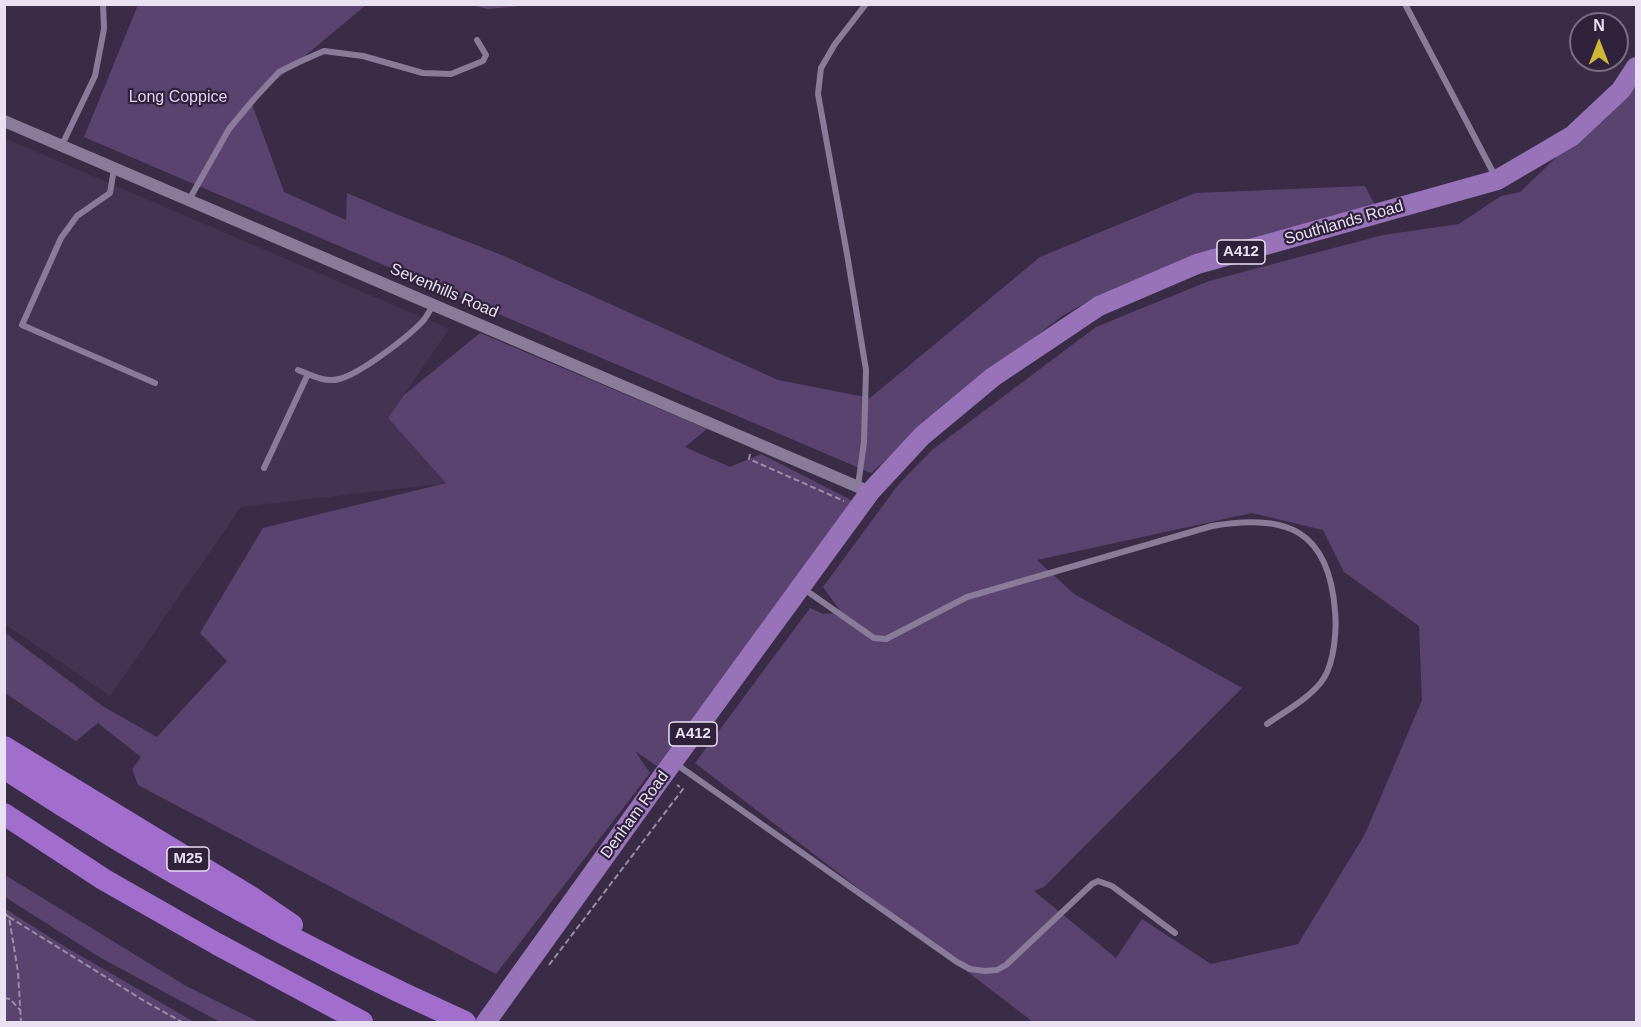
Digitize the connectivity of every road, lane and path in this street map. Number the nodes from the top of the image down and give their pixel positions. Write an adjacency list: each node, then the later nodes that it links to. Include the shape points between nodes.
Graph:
1 (103, 4): 7 (lane, via 104,29 95,76)
2 (866, 4): 16 (lane, via 821,68 818,94 866,370)
3 (1405, 4): 9 (lane)
4 (477, 40): 10 (lane, via 486,55 483,61 451,74 423,73 363,56 324,51 279,72 229,129)
5 (1636, 67): 9 (main road, Southlands Road / A412, via 1621,90 1572,136)
6 (4, 121): 7 (street, Sevenhills Road)
7 (62, 145): 8 (street, Sevenhills Road)
8 (114, 168): 10 (street, Sevenhills Road); 14 (lane, via 110,193 77,216 61,238 22,325)
9 (1497, 180): 16 (main road, Southlands Road / A412, via 1197,264 1099,306 993,377)
10 (188, 200): 11 (street, Sevenhills Road)
11 (433, 304): 13 (lane, via 423,321 353,373 338,380); 16 (street, Sevenhills Road)
12 (298, 370): 13 (lane)
13 (308, 374): 15 (lane)
14 (155, 383)
15 (264, 468)
16 (864, 489): 17 (main road, Denham Road / A412)
17 (801, 587): 18 (lane, via 874,638 886,639 967,597 1201,529 1233,522 1283,526 1315,544 1326,562 1334,589 1334,645 1325,677); 21 (main road, Denham Road / A412)
18 (1267, 724)
19 (4, 747): 28 (highway, M25, via 254,899)
20 (4, 757): 24 (highway, M25)
21 (673, 762): 27 (lane, via 970,969 997,970 1006,965 1098,881 1112,886); 35 (main road, Denham Road / A412)
22 (4, 768): 24 (highway, M25)
23 (4, 814): 33 (highway, via 103,879)
24 (94, 827): 28 (highway, M25, via 242,913)
25 (4, 913): 26 (path)
26 (9, 917): 30 (path); 32 (path)
27 (1175, 933)
28 (368, 978): 34 (highway, M25)
29 (4, 998): 30 (path)
30 (20, 1010): 31 (path)
31 (21, 1023)
32 (182, 1023)
33 (362, 1023)
34 (465, 1023)
35 (486, 1023)

